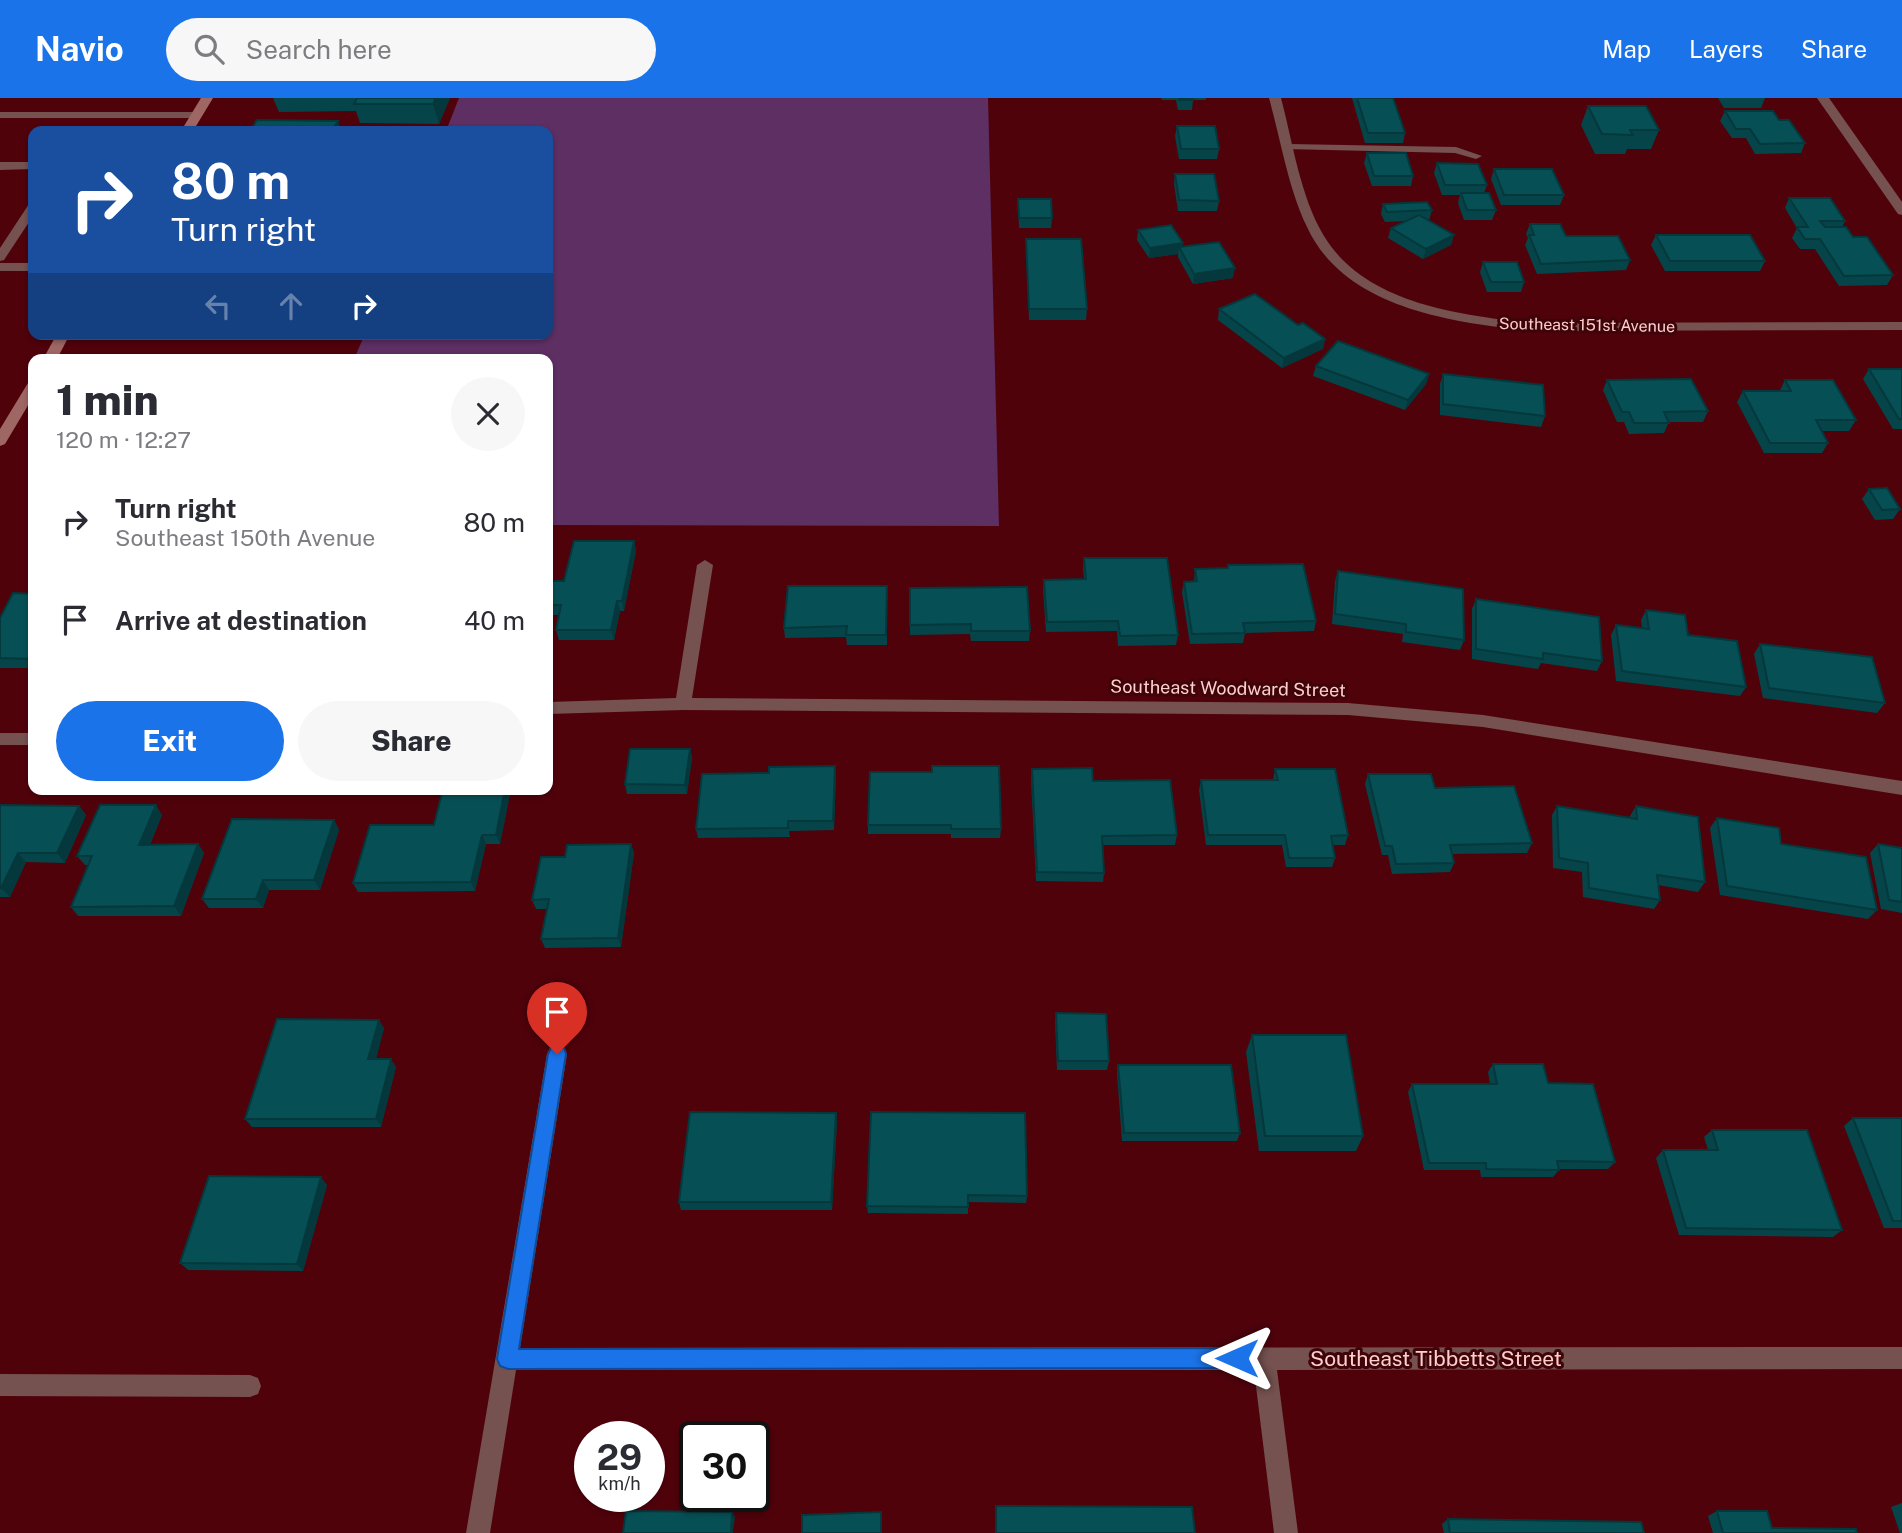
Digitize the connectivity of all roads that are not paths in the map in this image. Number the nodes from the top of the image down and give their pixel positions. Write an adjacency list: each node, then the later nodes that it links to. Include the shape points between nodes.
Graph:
1 (207, 98): 5 (main road)
2 (1275, 98): 7 (street, Southeast 151st Avenue)
3 (1823, 98): 11 (street)
4 (0, 115): 5 (street)
5 (197, 115): 6 (main road)
6 (190, 126)
7 (1289, 147): 8 (street, via 1456,150); 18 (street, Southeast 151st Avenue, via 1309,219 1335,258 1382,292 1416,306 1472,321 1531,327)
8 (1476, 156)
9 (0, 166): 10 (street)
10 (28, 166)
11 (1902, 211)
12 (28, 215): 14 (street)
13 (0, 232): 14 (street)
14 (17, 232): 15 (street)
15 (0, 257)
16 (0, 267): 17 (street)
17 (28, 267)
18 (1902, 326)
19 (28, 394): 20 (main road)
20 (0, 441)
21 (705, 565): 22 (street)
22 (683, 705): 23 (street, Southeast Woodward Street); 26 (street, Southeast Woodward Street, via 1348,709 1483,721)
23 (553, 708)
24 (0, 739): 25 (street)
25 (28, 739)
26 (1902, 788)
27 (557, 1054): 30 (street)
28 (1264, 1358): 29 (street, Southeast Tibbetts Street); 30 (street, Southeast Tibbetts Street); 34 (street)
29 (1902, 1358)
30 (508, 1359): 33 (street)
31 (0, 1385): 32 (street)
32 (250, 1386)
33 (478, 1533)
34 (1286, 1533)

